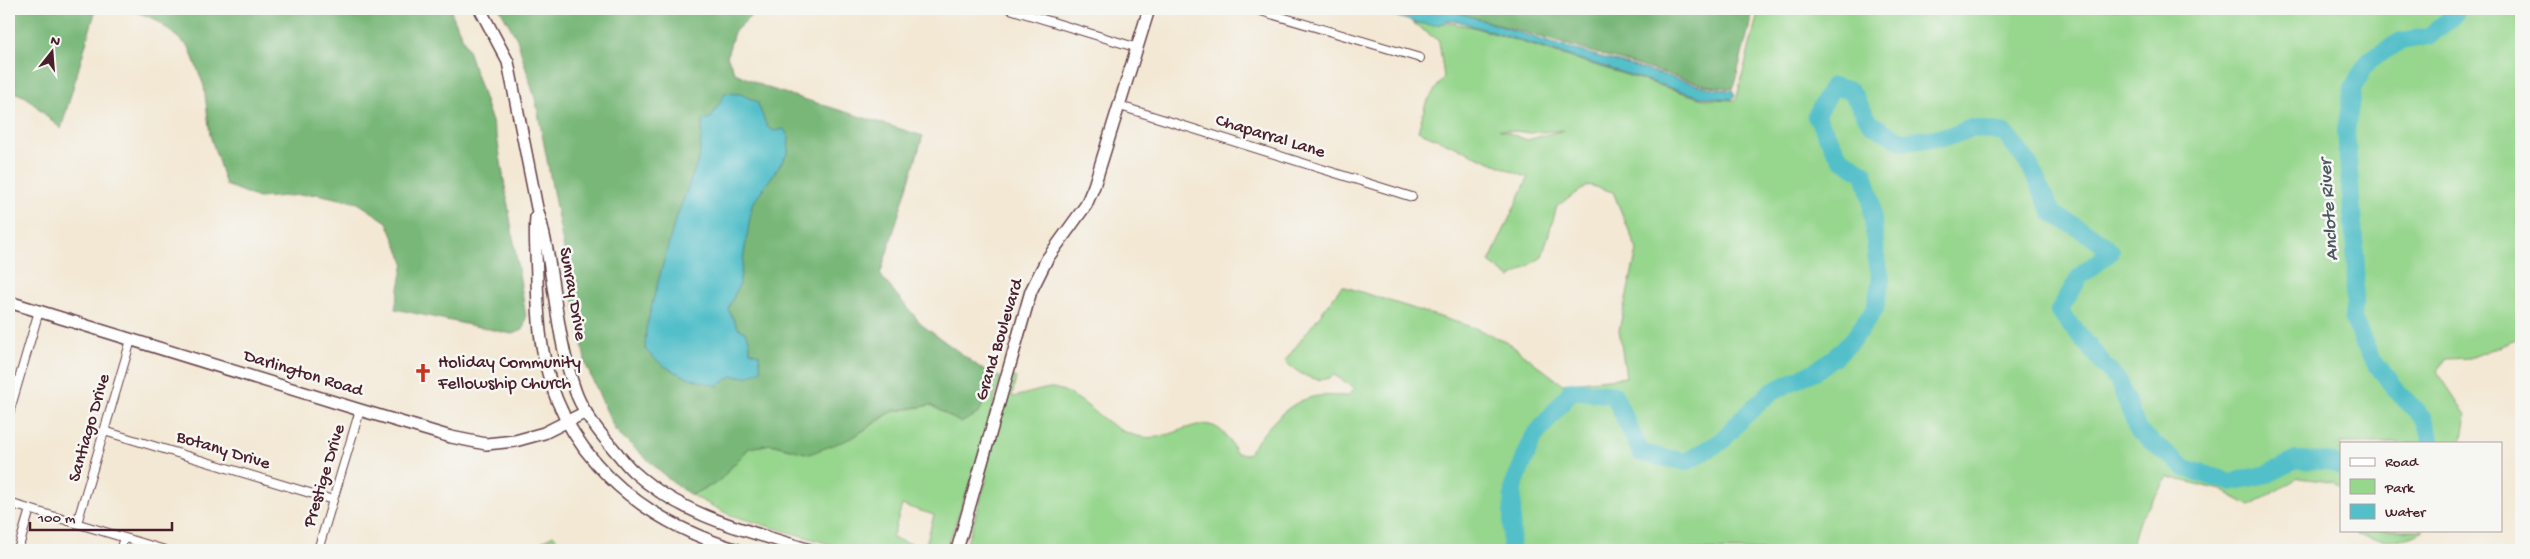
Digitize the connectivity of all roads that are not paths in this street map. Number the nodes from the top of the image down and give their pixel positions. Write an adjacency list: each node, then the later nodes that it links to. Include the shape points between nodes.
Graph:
1 (480, 9): 9 (street, Sunray Drive, via 508,62)
2 (1010, 9): 5 (street)
3 (1149, 9): 5 (street, Grand Boulevard)
4 (1254, 9): 6 (street)
5 (1138, 48): 7 (street, Grand Boulevard)
6 (1420, 58)
7 (1120, 106): 8 (street, Chaparral Lane); 29 (street, Grand Boulevard, via 1086,205 1047,259 1030,291)
8 (1412, 196)
9 (537, 208): 14 (street, Sunray Drive, via 574,390); 16 (street, Sunray Drive, via 542,347 553,390)
10 (9, 302): 11 (street, Darlington Road)
11 (39, 311): 12 (street, Darlington Road); 15 (street)
12 (131, 340): 13 (street, Darlington Road); 17 (street, Santiago Drive)
13 (360, 410): 16 (street, Darlington Road, via 486,444 516,441); 18 (street, Prestige Drive)
14 (586, 412): 16 (street, Darlington Road); 28 (street, Sunray Drive, via 597,430 634,472 677,503 718,522)
15 (9, 413)
16 (569, 422): 27 (street, Sunray Drive, via 605,475 624,492 652,513 688,533)
17 (104, 431): 18 (street, Botany Drive); 21 (street, Santiago Drive)
18 (333, 500): 26 (street, Prestige Drive)
19 (9, 503): 20 (street)
20 (30, 509): 21 (street); 23 (street)
21 (77, 524): 22 (street)
22 (124, 538): 24 (street); 25 (street)
23 (18, 550)
24 (120, 550)
25 (165, 550)
26 (318, 550)
27 (738, 550)
28 (810, 550)
29 (957, 550)

